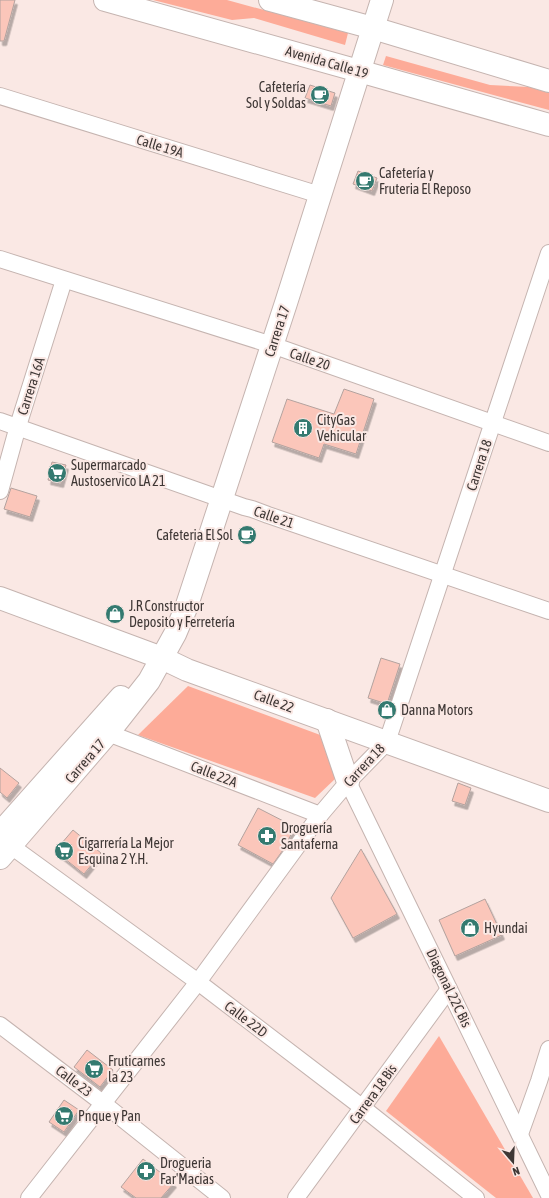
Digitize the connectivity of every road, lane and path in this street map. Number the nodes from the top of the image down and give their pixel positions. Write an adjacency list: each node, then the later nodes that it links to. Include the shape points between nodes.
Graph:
1 (105, 0): 5 (street, Avenida Calle 19)
2 (270, 0): 4 (street)
3 (382, 0): 4 (street, Carrera 17)
4 (373, 28): 5 (street, Carrera 17); 6 (street)
5 (359, 71): 8 (street, Avenida Calle 19); 9 (street, Carrera 17)
6 (549, 81)
7 (0, 96): 9 (street, Calle 19A)
8 (549, 125)
9 (320, 195): 13 (street, Carrera 17)
10 (549, 253): 15 (street, Carrera 18)
11 (0, 260): 12 (street, Calle 20)
12 (64, 280): 13 (street, Calle 20); 16 (street, Carrera 16A)
13 (272, 345): 15 (street, Calle 20); 19 (street, Carrera 17)
14 (0, 421): 16 (street, Calle 21)
15 (493, 423): 17 (street, Calle 20); 20 (street, Carrera 18)
16 (18, 426): 18 (street, Carrera 16A); 19 (street, Calle 21)
17 (549, 443)
18 (0, 491)
19 (221, 499): 20 (street, Calle 21); 23 (street, Carrera 17, via 186,608)
20 (442, 575): 22 (street, Calle 21); 26 (street, Carrera 18)
21 (0, 598): 23 (street, Calle 22)
22 (549, 611)
23 (162, 658): 24 (street, Calle 22, via 187,670); 25 (street, Carrera 17, via 149,681); 30 (street, Carrera 17, via 137,679 100,719)
24 (327, 720): 26 (street, Calle 22); 27 (street)
25 (108, 733): 29 (street, Calle 22A); 30 (street, Carrera 17)
26 (387, 742): 27 (street, Carrera 18); 28 (street, Calle 22)
27 (348, 782): 29 (street, Carrera 18); 32 (street, Diagonal 22C Bis)
28 (549, 801)
29 (320, 815): 31 (street, Carrera 18)
30 (4, 846): 31 (street, Calle 22D)
31 (198, 982): 36 (street, Carrera 18); 37 (street, Calle 22D)
32 (449, 989): 37 (street, Carrera 18 Bis); 38 (street, Diagonal 22C Bis)
33 (0, 1025): 36 (street, Calle 23)
34 (549, 1049): 35 (street)
35 (544, 1073): 38 (street, via 528,1107)
36 (104, 1104): 40 (street, Carrera 18); 41 (street, Calle 23)
37 (362, 1108): 42 (street, Carrera 18 Bis); 43 (street, Calle 22D)
38 (520, 1134): 39 (street, Diagonal 22C Bis)
39 (549, 1195)
40 (29, 1198)
41 (222, 1198)
42 (296, 1198)
43 (476, 1198)

